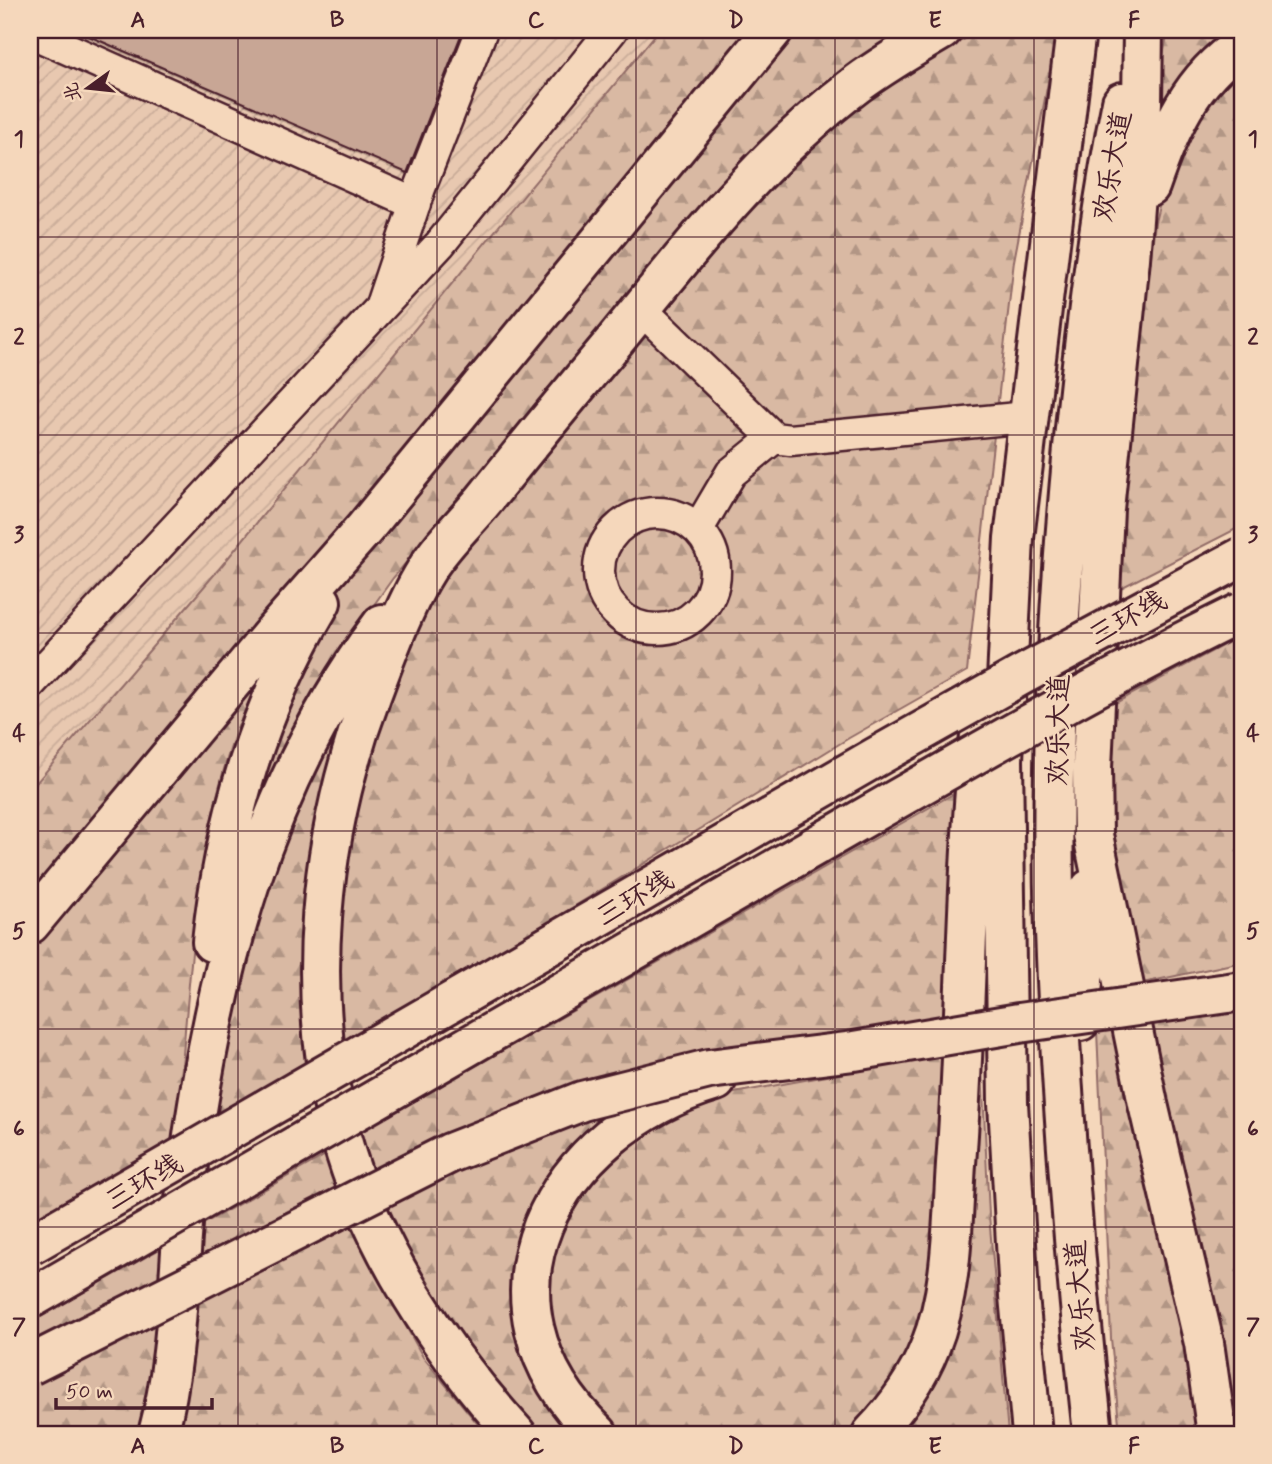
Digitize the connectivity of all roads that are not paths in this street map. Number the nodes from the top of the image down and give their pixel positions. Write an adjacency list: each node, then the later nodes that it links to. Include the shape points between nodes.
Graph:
1 (482, 30): 9 (lane)
2 (612, 30): 12 (lane)
3 (773, 30): 15 (highway)
4 (943, 30): 11 (highway, via 852,88 767,164)
5 (1076, 30): 13 (highway, 欢乐大道)
6 (1141, 30): 10 (highway, via 1142,103); 29 (highway, 欢乐大道, via 1105,185 1069,479 1056,719 1055,928)
7 (30, 32): 9 (lane)
8 (1242, 45): 10 (highway, via 1209,71 1173,122)
9 (415, 204): 12 (lane)
10 (1130, 259): 22 (highway, via 1104,509 1092,768)
11 (640, 309): 14 (lane); 19 (highway)
12 (379, 313): 21 (lane)
13 (1028, 417): 14 (lane); 17 (highway, 欢乐大道)
14 (774, 438): 16 (lane, via 731,473)
15 (365, 528): 23 (highway); 28 (highway, via 274,688 245,769 217,890)
16 (698, 529)
17 (1014, 538): 36 (highway, via 990,642 971,815 958,1134 945,1287 930,1348 895,1408); 37 (highway, 欢乐大道, via 1003,760 1003,903 1008,1103)
18 (1242, 557): 30 (highway, 三环线, bridge, via 996,689)
19 (425, 571): 28 (highway, via 372,638 300,755 237,916); 34 (highway, via 352,746 339,795 324,888 325,1044 342,1141 376,1225 445,1349)
20 (1242, 612): 31 (highway, 三环线, bridge, via 910,792)
21 (30, 684)
22 (1094, 835): 29 (highway, via 1078,1053); 39 (highway, via 1210,1381)
23 (30, 924)
24 (1242, 979): 26 (highway, bridge)
25 (1242, 991): 26 (highway, bridge)
26 (1151, 1004): 27 (highway, bridge)
27 (785, 1061): 32 (highway, bridge, via 709,1069 641,1084 509,1128); 35 (highway, bridge, via 701,1086 635,1116 594,1148 551,1209 533,1254 534,1322 551,1373)
28 (204, 1073): 33 (highway, via 188,1173 174,1348)
29 (1063, 1097): 38 (highway, 欢乐大道)
30 (30, 1245)
31 (30, 1299)
32 (30, 1364)
33 (158, 1434)
34 (516, 1434)
35 (598, 1434)
36 (872, 1434)
37 (1032, 1434)
38 (1093, 1434)
39 (1217, 1434)

